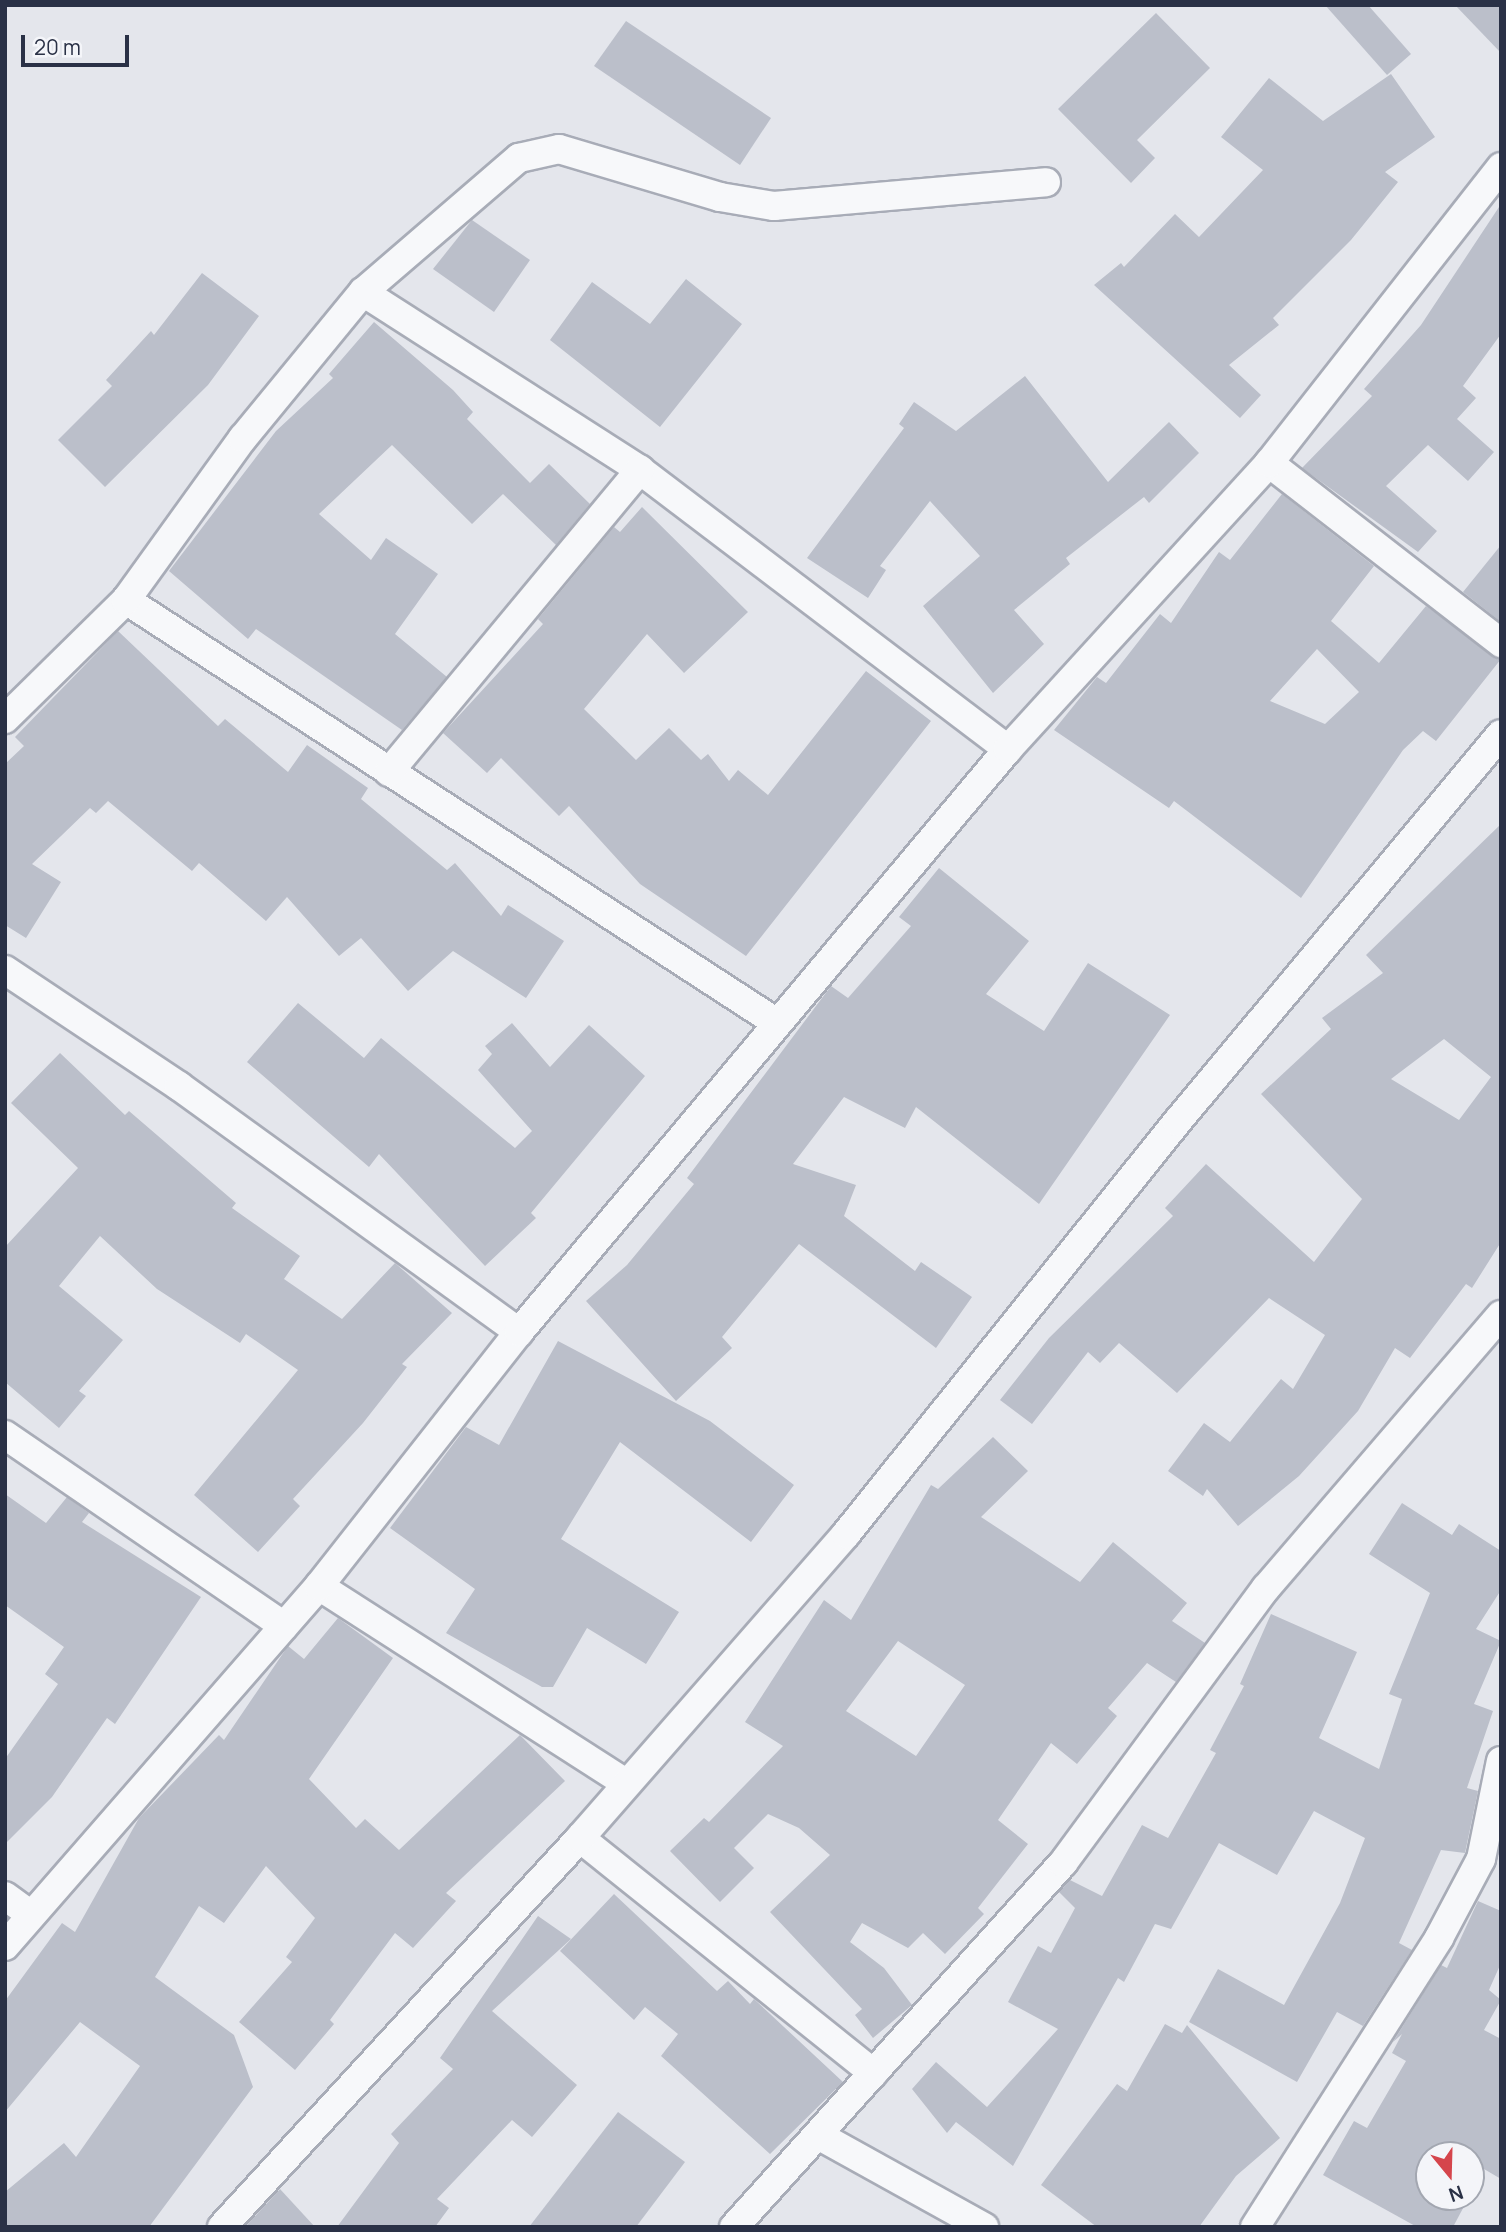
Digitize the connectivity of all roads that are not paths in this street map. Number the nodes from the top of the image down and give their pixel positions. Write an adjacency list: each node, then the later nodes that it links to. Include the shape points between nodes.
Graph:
1 (1501, 166): 4 (street)
2 (1046, 182): 3 (street, via 774,206 720,197 559,149 519,158)
3 (363, 292): 5 (street); 6 (street, via 243,438)
4 (1269, 463): 7 (street); 10 (street)
5 (640, 470): 10 (street); 11 (street)
6 (126, 600): 8 (street); 11 (street)
7 (1501, 643)
8 (5, 719)
9 (1501, 734): 20 (street, via 1177,1122 846,1534)
10 (1008, 749): 13 (street)
11 (389, 772): 13 (street)
12 (5, 970): 15 (street, via 179,1086)
13 (777, 1023): 15 (street)
14 (1501, 1315): 25 (street, via 1266,1588 1063,1863)
15 (519, 1332): 17 (street)
16 (5, 1435): 18 (street)
17 (319, 1586): 18 (street); 20 (street)
18 (284, 1626): 23 (street)
19 (1501, 1761): 30 (street, via 1481,1859 1438,1938)
20 (624, 1782): 21 (street)
21 (580, 1838): 25 (street); 27 (street)
22 (5, 1896): 23 (street)
23 (30, 1914): 24 (street)
24 (5, 1946)
25 (873, 2073): 26 (street)
26 (818, 2135): 28 (street); 29 (street)
27 (222, 2227)
28 (734, 2227)
29 (984, 2227)
30 (1255, 2227)

